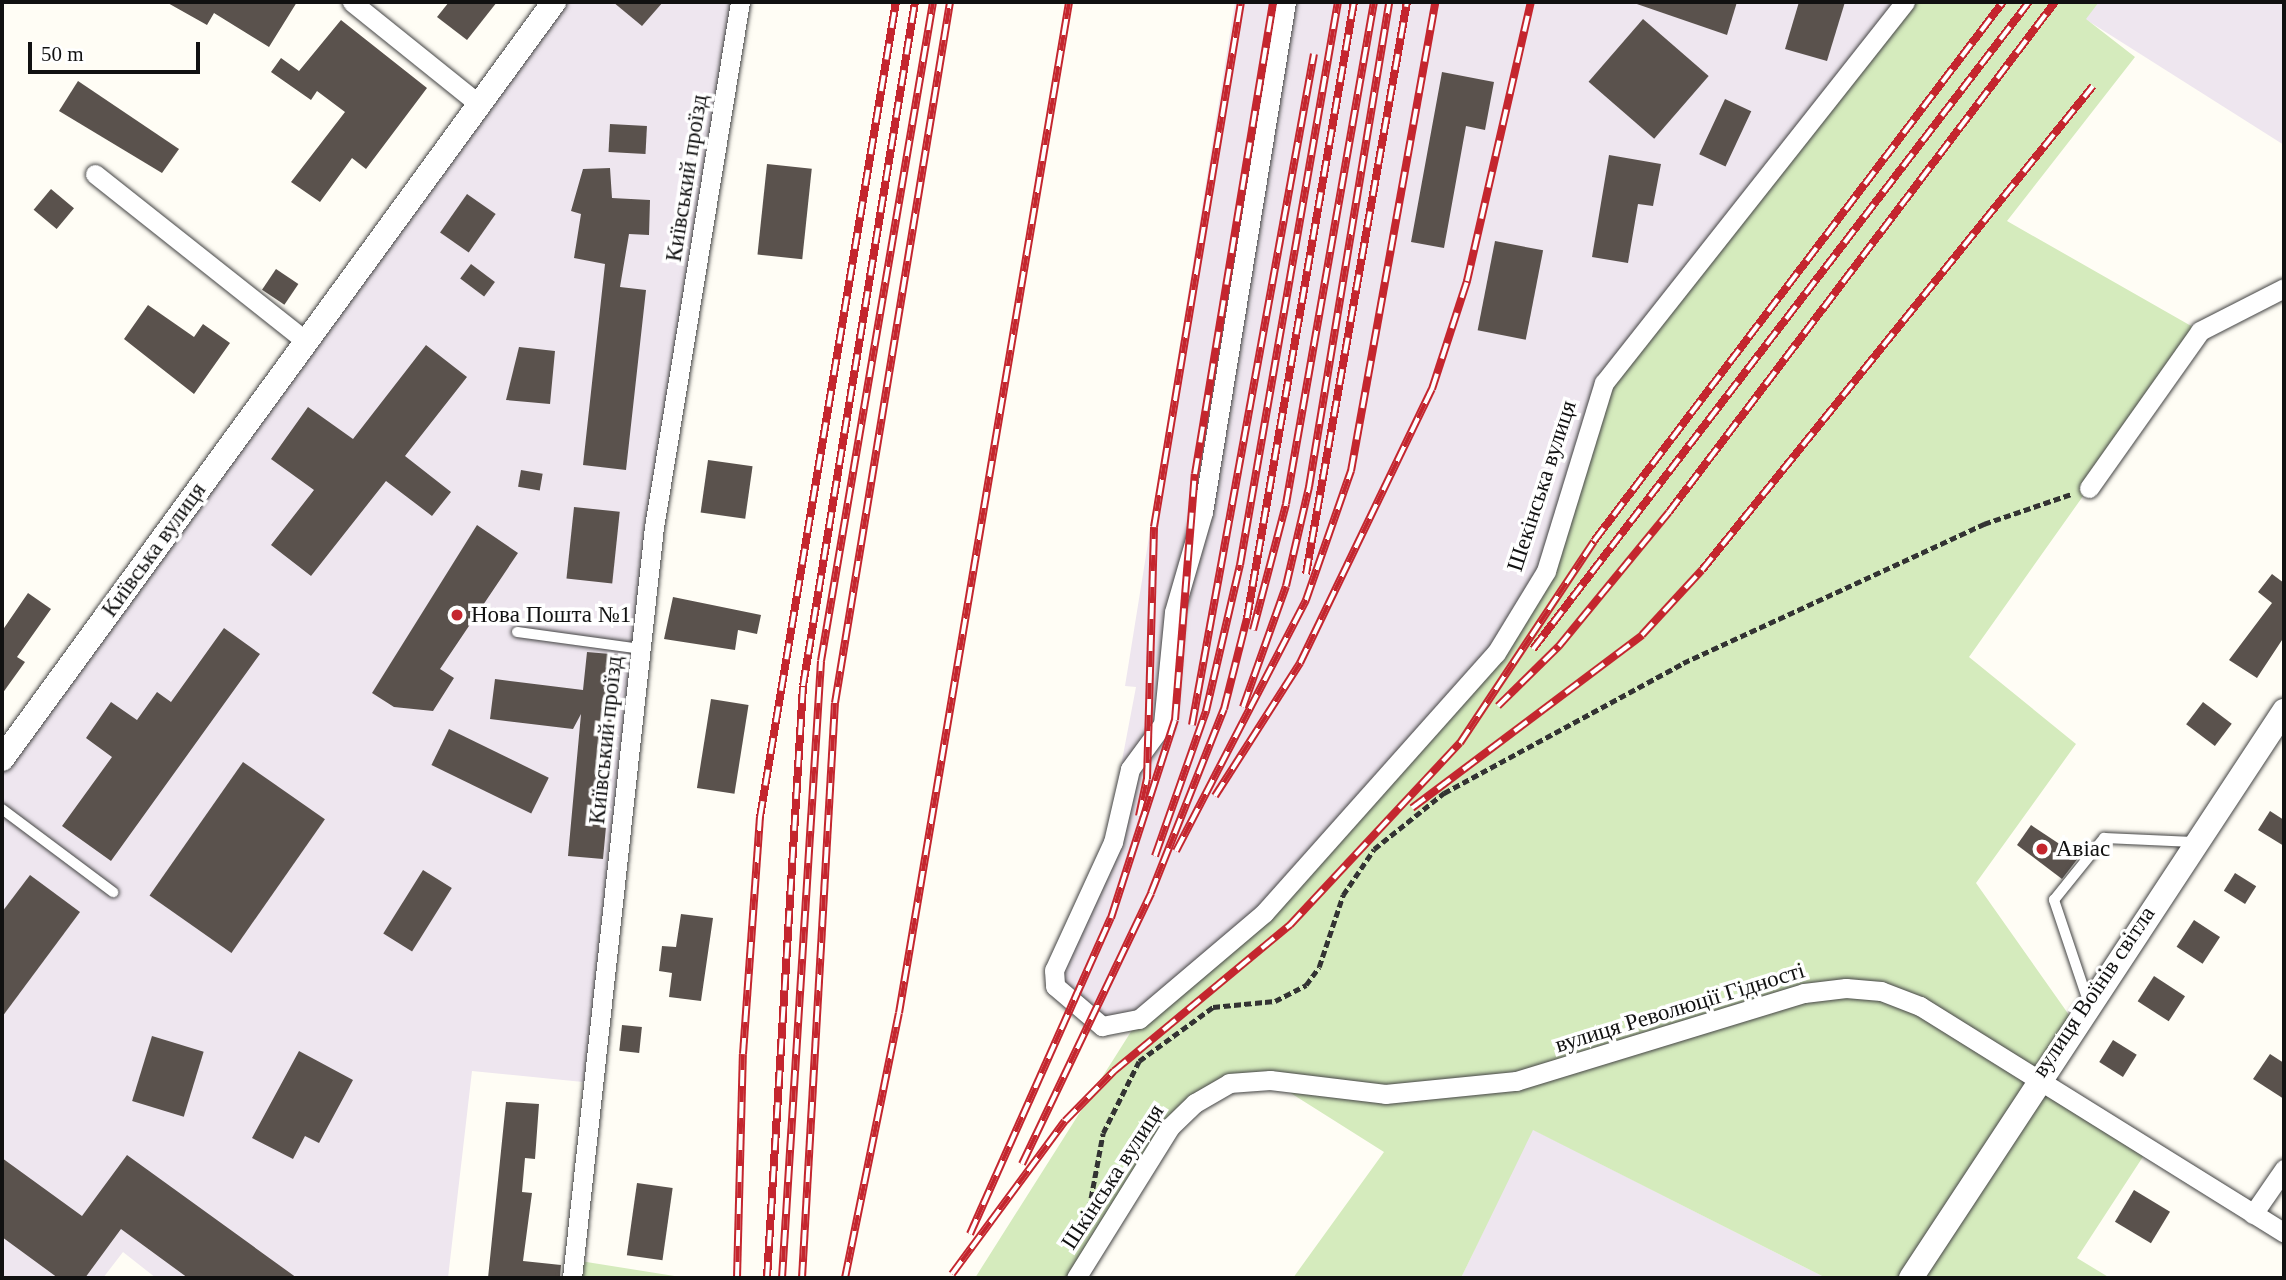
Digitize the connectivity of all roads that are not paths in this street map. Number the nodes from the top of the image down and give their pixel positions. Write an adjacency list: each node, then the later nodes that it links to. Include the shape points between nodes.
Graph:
1 (352, 2): 6 (street)
2 (554, 2): 6 (street, Київська вулиця)
3 (740, 2): 12 (street, Київський проїзд, via 654,527)
4 (1286, 2): 5 (street, Шекінська вулиця, via 1203,512 1174,612 1163,724 1130,769 1113,842 1054,970 1055,986 1102,1026 1139,1019 1264,913 1496,653 1546,571 1604,383)
5 (1905, 2)
6 (479, 104): 9 (street, Київська вулиця)
7 (95, 174): 9 (street)
8 (2284, 288): 10 (street, via 2200,331)
9 (306, 341): 14 (street, Київська вулиця)
10 (2088, 488)
11 (517, 632): 12 (lane)
12 (641, 649): 24 (street, Київський проїзд)
13 (2284, 711): 16 (street, вулиця Воїнів світла)
14 (2, 760)
15 (2, 809): 17 (lane)
16 (2194, 842): 18 (street, вулиця Воїнів світла); 18 (lane, via 2104,838 2054,900)
17 (113, 892)
18 (2088, 1001): 19 (street, вулиця Воїнів світла)
19 (2037, 1079): 20 (street, вулиця Революції Гідності, via 1920,1006 1881,990 1846,988 1804,993 1516,1081 1385,1094); 22 (street, вулиця Революції Гідності); 26 (street, вулиця Воїнів світла)
20 (1270, 1080): 25 (street, Шкінська вулиця, via 1229,1083 1181,1116)
21 (2284, 1168): 22 (street)
22 (2253, 1214): 23 (street, вулиця Революції Гідності)
23 (2284, 1233)
24 (572, 1278)
25 (1076, 1278)
26 (1911, 1278)

